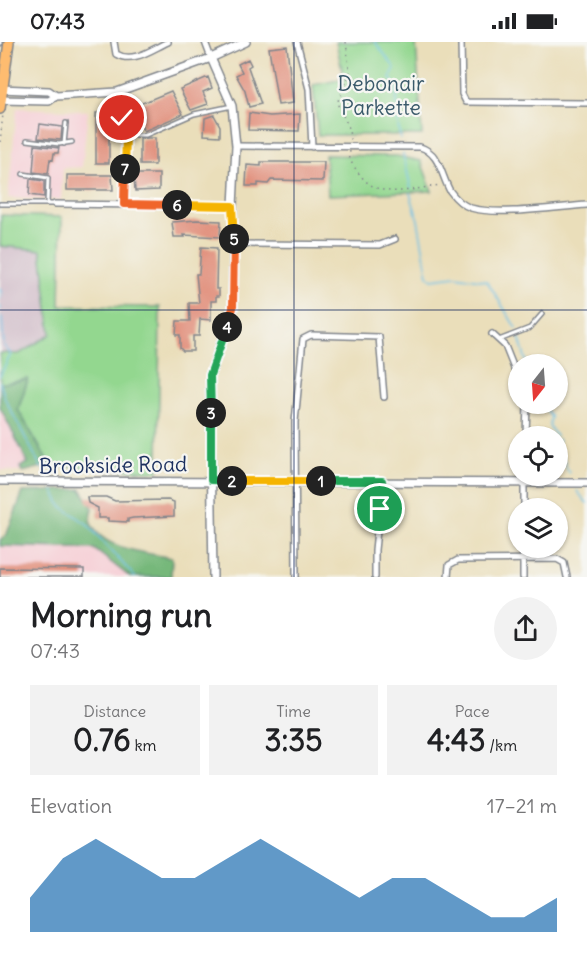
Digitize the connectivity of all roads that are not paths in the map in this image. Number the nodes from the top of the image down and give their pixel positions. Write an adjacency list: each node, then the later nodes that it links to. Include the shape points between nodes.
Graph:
1 (9, 42): 9 (main road)
2 (114, 42): 3 (street, via 116,54 124,59)
3 (168, 42)
4 (205, 42): 8 (street)
5 (246, 42): 8 (street)
6 (297, 42): 21 (street, via 309,89)
7 (461, 42): 13 (street, via 462,94 466,102)
8 (211, 58): 10 (street); 14 (street)
9 (2, 89): 11 (street, via 49,91); 12 (main road)
10 (117, 92): 11 (street); 16 (street)
11 (56, 96): 12 (street, via 49,101)
12 (1, 103)
13 (587, 103)
14 (232, 106): 16 (lane, via 194,114 146,135); 20 (street)
15 (66, 123): 19 (lane)
16 (125, 135): 26 (street)
17 (27, 140): 19 (lane)
18 (72, 142): 19 (lane)
19 (64, 144)
20 (236, 146): 21 (street); 28 (street)
21 (312, 147): 27 (street, via 426,149 436,158 451,191 472,208 493,211)
22 (23, 174): 24 (lane, via 48,178)
23 (0, 204): 24 (lane)
24 (46, 204): 25 (lane)
25 (55, 204): 26 (street)
26 (124, 204): 28 (street)
27 (587, 205)
28 (232, 206): 30 (street)
29 (395, 239): 30 (street, via 380,245)
30 (234, 244): 37 (street, via 233,308 210,375)
31 (542, 314): 33 (lane, via 530,327)
32 (492, 334): 33 (street)
33 (499, 340): 34 (street)
34 (508, 354)
35 (384, 397): 39 (street, via 379,337 311,335 303,339 295,422)
36 (508, 479): 40 (street, Brookside Road)
37 (211, 480): 38 (street, Brookside Road); 39 (street, Brookside Road); 44 (street)
38 (0, 481)
39 (296, 481): 40 (street, Brookside Road); 45 (street)
40 (382, 481): 46 (street)
41 (568, 482): 42 (street, Brookside Road)
42 (587, 483)
43 (523, 561): 47 (street, via 458,560 449,565); 48 (street); 49 (street, via 561,561)
44 (213, 577)
45 (296, 577)
46 (375, 577)
47 (448, 577)
48 (523, 577)
49 (567, 577)

